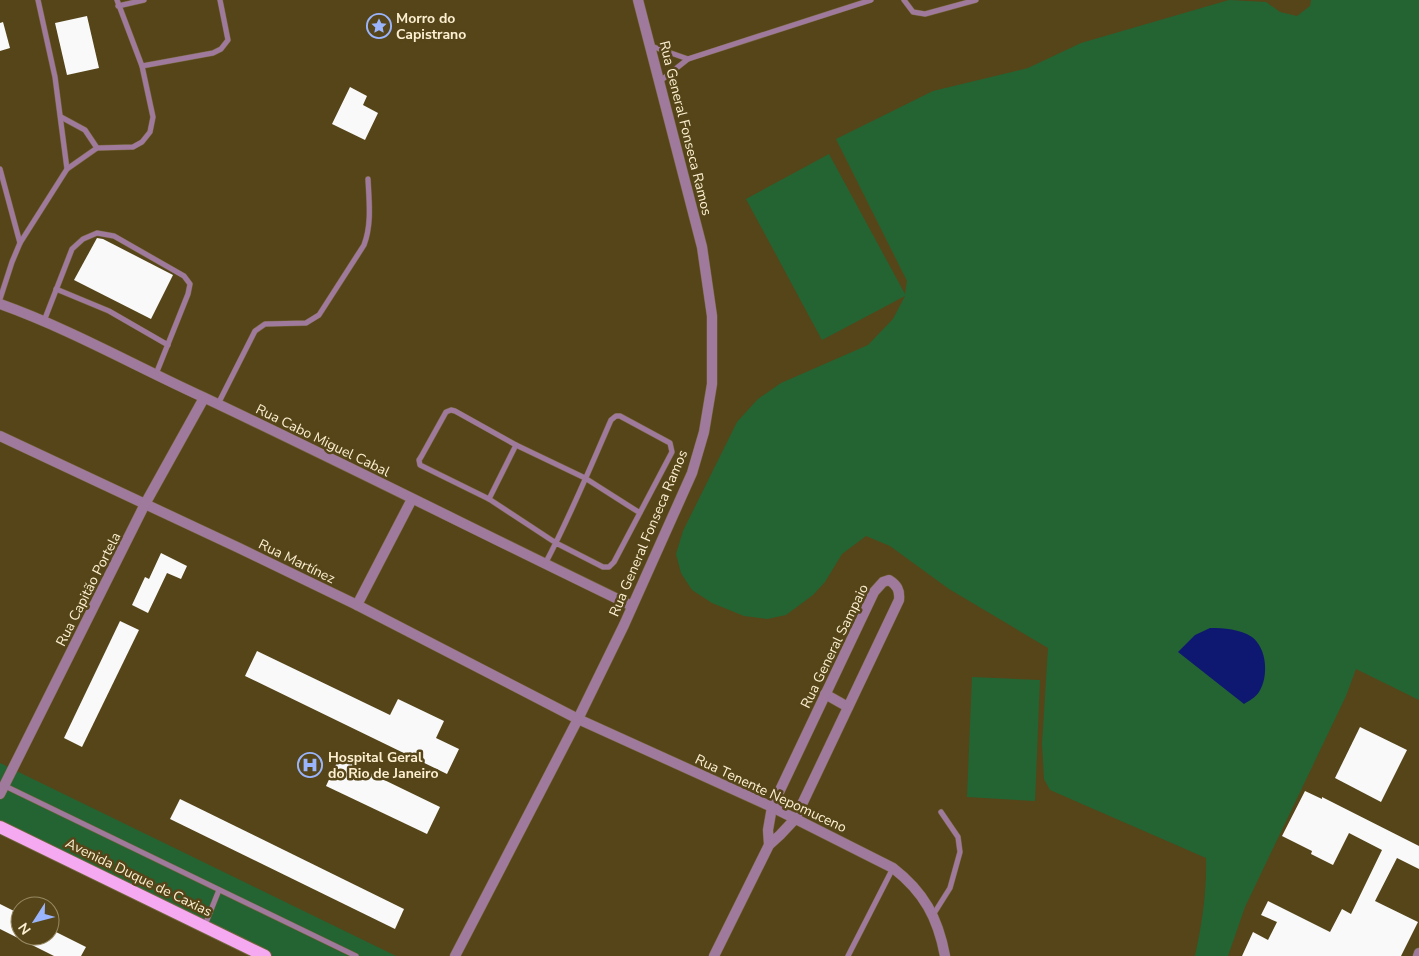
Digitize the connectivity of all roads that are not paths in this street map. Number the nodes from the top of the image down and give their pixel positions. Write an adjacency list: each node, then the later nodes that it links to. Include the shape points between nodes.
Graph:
1 (38, 0): 16 (lane)
2 (117, 0): 10 (lane)
3 (144, 0): 10 (lane)
4 (220, 0): 14 (lane, via 228,40 221,49)
5 (638, 0): 12 (street, Rua General Fonseca Ramos)
6 (849, 0): 11 (lane)
7 (871, 0): 11 (lane)
8 (904, 0): 9 (lane, via 913,12 925,14)
9 (976, 0)
10 (118, 6): 14 (lane)
11 (848, 6): 13 (lane)
12 (651, 46): 13 (lane); 15 (street, Rua General Fonseca Ramos)
13 (688, 58): 15 (lane)
14 (142, 66): 17 (lane, via 153,117 150,132 133,147)
15 (659, 82): 40 (street, Rua General Fonseca Ramos, via 702,247 712,316 712,384 704,432 692,473)
16 (61, 116): 17 (lane, via 85,130); 19 (lane)
17 (97, 148): 19 (lane)
18 (0, 169): 21 (lane)
19 (67, 169): 21 (lane)
20 (368, 179): 29 (lane, via 368,234 319,315 306,323 265,324 255,331)
21 (20, 242): 23 (lane)
22 (56, 289): 25 (lane); 26 (lane, via 109,311); 26 (lane, via 72,249 97,233 114,236 184,276 190,284)
23 (0, 299)
24 (0, 304): 25 (street, Rua Cabo Miguel Cabal)
25 (44, 321): 27 (street, Rua Cabo Miguel Cabal)
26 (168, 345): 27 (lane)
27 (156, 374): 28 (street, Rua Cabo Miguel Cabal)
28 (204, 398): 29 (street, Rua Cabo Miguel Cabal); 35 (street, Rua Capitão Portela)
29 (218, 404): 33 (street, Rua Cabo Miguel Cabal)
30 (0, 436): 35 (street, Rua Martínez)
31 (516, 444): 32 (lane); 34 (lane); 34 (lane, via 451,410 446,412 419,460 420,465)
32 (585, 478): 36 (lane); 36 (lane, via 611,420 616,416 670,443 672,452); 37 (lane)
33 (412, 499): 38 (street, Rua Cabo Miguel Cabal); 39 (street)
34 (489, 499): 37 (lane)
35 (145, 504): 39 (street, Rua Martínez); 44 (street, Rua Capitão Portela)
36 (640, 513): 37 (lane, via 614,562 608,566 603,567)
37 (556, 543): 38 (lane)
38 (545, 564): 40 (street, Rua Cabo Miguel Cabal)
39 (357, 605): 43 (street, Rua Martínez)
40 (632, 606): 43 (street, Rua General Fonseca Ramos)
41 (826, 694): 42 (street); 42 (street, Rua General Sampaio, via 874,592 889,580 900,593 898,600); 45 (street, Rua General Sampaio)
42 (848, 707): 47 (street, Rua General Sampaio)
43 (578, 719): 45 (street, Rua Tenente Nepomuceno); 56 (street, Rua General Fonseca Ramos)
44 (1, 788): 51 (lane)
45 (772, 807): 47 (street, Rua Tenente Nepomuceno); 49 (street, Rua General Sampaio)
46 (941, 812): 52 (lane, via 958,837 960,852 950,888)
47 (795, 819): 49 (street, Rua General Sampaio); 50 (street, Rua Tenente Nepomuceno)
48 (0, 826): 53 (main road, Avenida Duque de Caxias)
49 (769, 845): 57 (street, Rua General Sampaio)
50 (894, 868): 52 (street, Rua Tenente Nepomuceno, via 923,896); 58 (lane)
51 (219, 890): 53 (lane); 55 (lane)
52 (932, 916): 59 (street, Rua Tenente Nepomuceno)
53 (205, 926): 54 (main road, Avenida Duque de Caxias)
54 (265, 956)
55 (356, 956)
56 (455, 956)
57 (714, 956)
58 (848, 956)
59 (944, 956)

